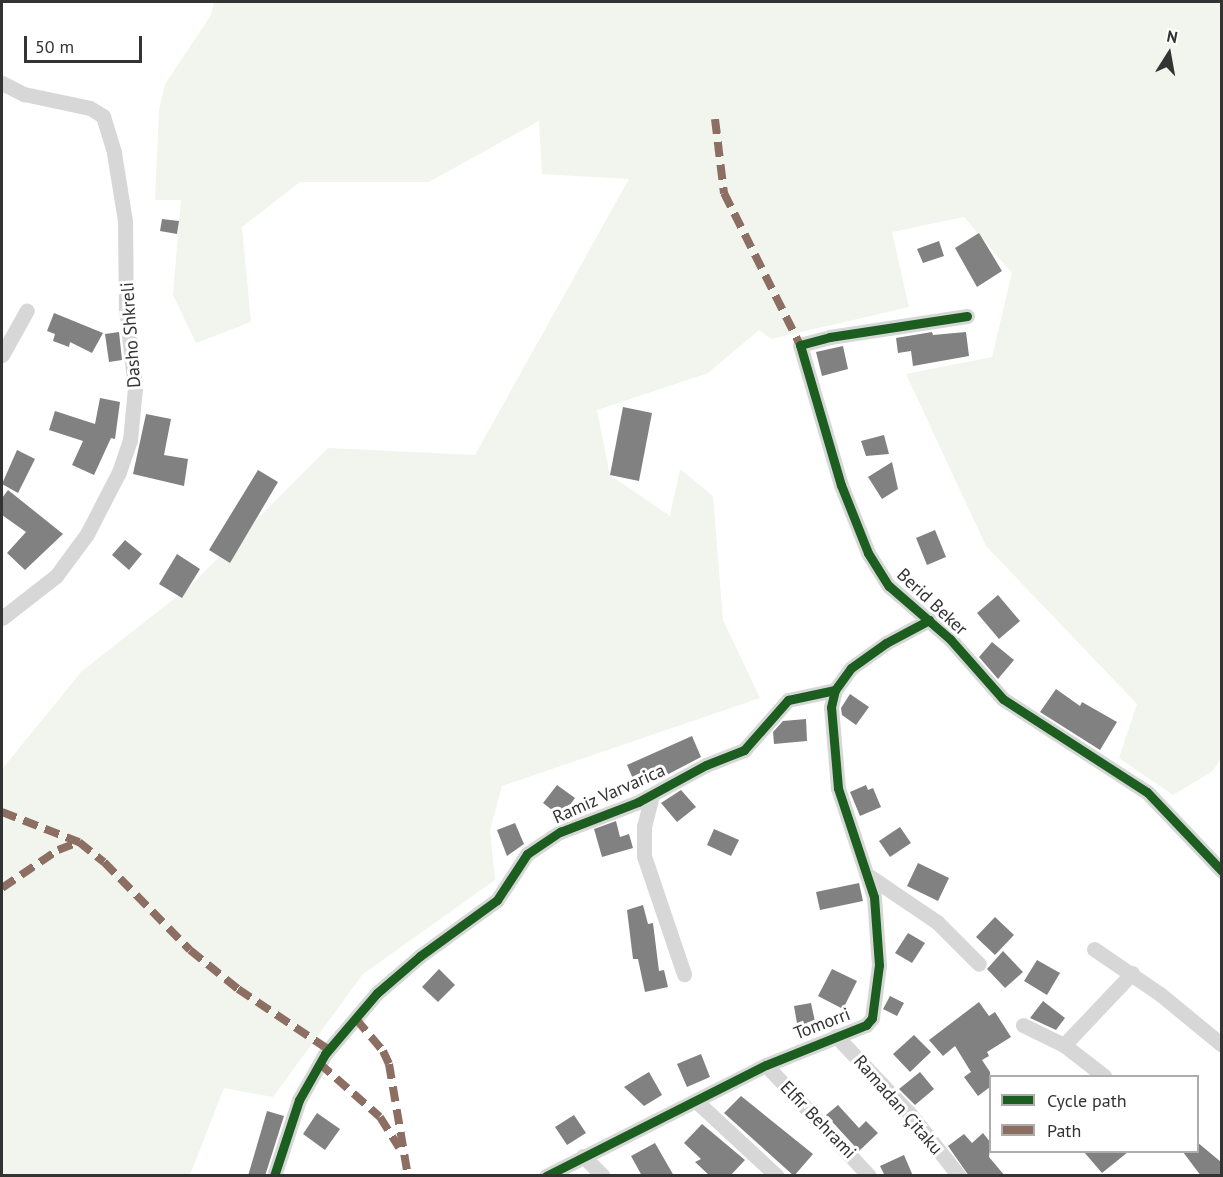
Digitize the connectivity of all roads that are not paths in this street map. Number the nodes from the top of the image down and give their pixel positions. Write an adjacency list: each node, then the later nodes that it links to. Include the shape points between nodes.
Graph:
1 (2, 83): 5 (street, Dasho Shkreli, via 24,94 90,108 103,116 125,221 126,310 135,388 130,440 119,472 87,534 56,576)
2 (27, 310): 4 (street)
3 (967, 316): 6 (street, Berid Beker, via 800,345 841,485 868,553 889,586)
4 (2, 355)
5 (2, 618)
6 (929, 620): 7 (street, via 869,653 851,668); 9 (street, Berid Beker, via 1004,699 1147,792)
7 (835, 690): 8 (street, Ramiz Varvarica, via 788,700 744,750 706,765); 10 (street, Tomorri, via 831,727 838,788)
8 (652, 795): 14 (street, via 644,826 644,856); 23 (street, Ramiz Varvarica, via 579,824 527,854 489,908 420,956 377,993 312,1074)
9 (1221, 871)
10 (869, 876): 12 (street, via 938,921); 16 (street, Tomorri, via 879,965 874,1008 866,1025)
11 (1094, 949): 13 (street)
12 (979, 964)
13 (1132, 973): 17 (street); 18 (street)
14 (684, 974)
15 (1023, 1025): 18 (street)
16 (836, 1036): 19 (street, Tomorri); 28 (street, Ramadan Çitaku, via 910,1114)
17 (1221, 1044)
18 (1064, 1045): 20 (street)
19 (765, 1065): 21 (street, Tomorri); 27 (street, Elfir Behrami)
20 (1102, 1075)
21 (696, 1101): 22 (street, Tomorri); 26 (street)
22 (583, 1156): 24 (street, Tomorri); 25 (street)
23 (274, 1176)
24 (546, 1176)
25 (603, 1176)
26 (777, 1176)
27 (869, 1176)
28 (959, 1176)

